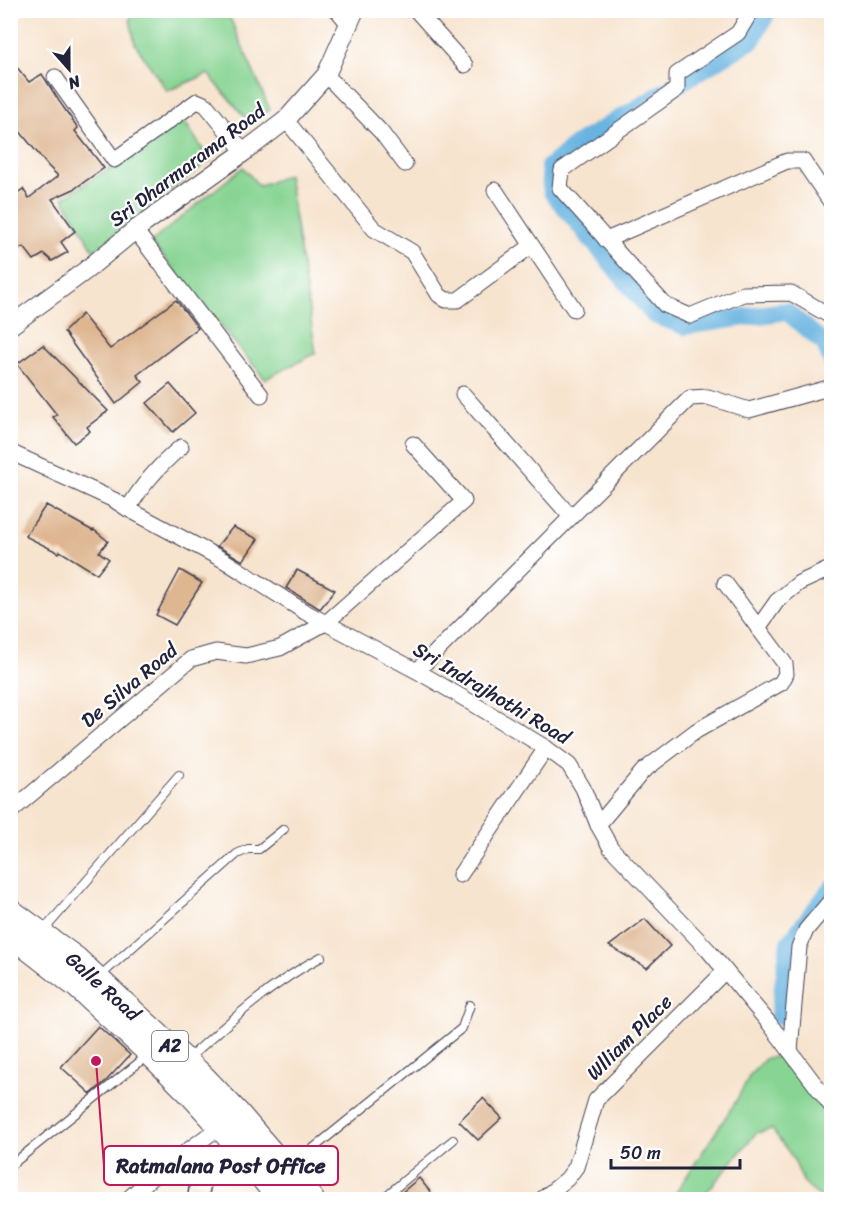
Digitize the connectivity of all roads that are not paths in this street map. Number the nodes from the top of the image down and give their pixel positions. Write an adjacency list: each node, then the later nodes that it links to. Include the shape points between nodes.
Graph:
1 (416, 10): 4 (street)
2 (749, 10): 13 (street, via 738,33 562,170 560,188)
3 (347, 15): 5 (street, Sri Dharmarama Road)
4 (465, 65)
5 (326, 75): 7 (street, Sri Dharmarama Road); 9 (street, via 381,132)
6 (55, 77): 8 (street, via 114,159 196,101 206,105)
7 (286, 120): 8 (street, Sri Dharmarama Road); 14 (street, via 374,229 412,252 446,300 458,300)
8 (244, 152): 12 (street, Sri Dharmarama Road)
9 (405, 164)
10 (495, 190): 14 (street)
11 (831, 204): 13 (street, via 803,161 787,160)
12 (135, 230): 17 (street, Sri Dharmarama Road); 20 (street)
13 (606, 240): 16 (street, via 665,305 690,316 743,294 791,293)
14 (531, 246): 15 (street)
15 (574, 309)
16 (831, 317)
17 (10, 326)
18 (830, 387): 25 (street, via 749,410 708,397 690,398)
19 (463, 394): 25 (street)
20 (261, 395)
21 (412, 444): 28 (street, De Silva Road, via 464,501)
22 (181, 447): 24 (street, via 146,483)
23 (10, 452): 24 (street, Sri Indrajhothi Road)
24 (128, 509): 28 (street, Sri Indrajhothi Road)
25 (571, 517): 30 (street)
26 (831, 568): 29 (street, via 799,583 777,601)
27 (725, 583): 29 (street)
28 (327, 622): 30 (street, Sri Indrajhothi Road); 33 (street, De Silva Road, via 280,648 246,656 216,652 191,658)
29 (758, 628): 34 (street, via 785,664 786,674 781,683 696,731 643,771)
30 (417, 671): 31 (street, Sri Indrajhothi Road)
31 (546, 748): 34 (street, Sri Indrajhothi Road, via 569,765); 36 (street)
32 (179, 775): 40 (lane)
33 (10, 812)
34 (598, 825): 42 (street, Sri Indrajhothi Road, via 611,848)
35 (284, 829): 43 (lane, via 259,849 237,854)
36 (460, 875)
37 (831, 899): 45 (street, via 799,947)
38 (10, 911): 40 (highway, Galle Road / A2)
39 (10, 934): 46 (highway, Galle Road / A2, via 76,986)
40 (41, 934): 43 (highway, Galle Road / A2)
41 (321, 957): 47 (lane, via 266,992)
42 (725, 971): 45 (street, Sri Indrajhothi Road); 57 (street, Wlliam Place, via 596,1100 576,1167)
43 (97, 978): 47 (highway, Galle Road / A2)
44 (470, 1005): 52 (lane, via 462,1028)
45 (790, 1051): 48 (street, Sri Indrajhothi Road)
46 (150, 1053): 49 (highway, Galle Road / A2, via 190,1093); 51 (lane)
47 (185, 1061): 49 (highway, Galle Road / A2, via 203,1077)
48 (831, 1107)
49 (229, 1120): 52 (highway, Galle Road / A2); 53 (street); 54 (highway, Galle Road / A2)
50 (453, 1140): 56 (lane)
51 (10, 1166)
52 (286, 1170): 55 (highway, Galle Road / A2)
53 (127, 1200)
54 (281, 1200)
55 (312, 1200)
56 (381, 1200)
57 (541, 1200)

